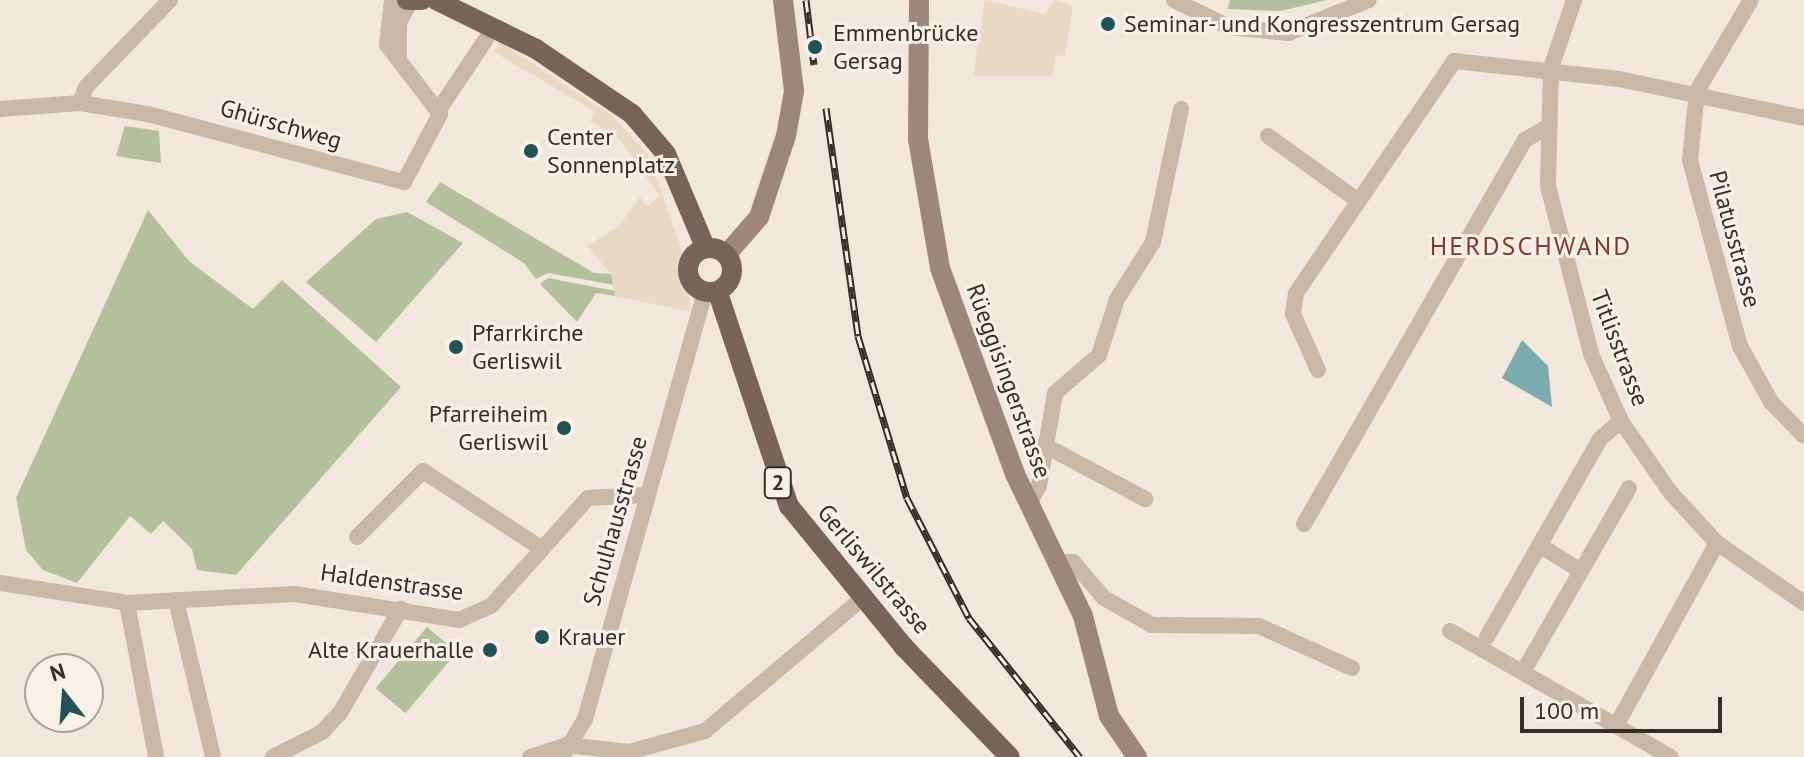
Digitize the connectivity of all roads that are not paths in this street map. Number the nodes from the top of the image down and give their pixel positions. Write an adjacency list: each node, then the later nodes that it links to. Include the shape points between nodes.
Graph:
1 (170, 0): 18 (street, via 86,87)
2 (392, 0): 15 (street, via 385,28)
3 (409, 0): 4 (main road); 15 (street, via 399,23)
4 (422, 0)
5 (436, 0): 14 (main road)
6 (467, 0): 14 (main road)
7 (783, 0): 27 (street, via 794,91 786,136 759,217)
8 (919, 0): 38 (street, Rüeggisingerstrasse, via 918,139 930,231 976,377)
9 (1174, 0): 10 (street, via 1229,27 1288,33)
10 (1369, 0)
11 (1574, 0): 16 (street, Titlisstrasse)
12 (1751, 0): 17 (street, Pilatusstrasse)
13 (486, 39): 19 (street)
14 (536, 49): 26 (main road, via 645,126 666,154)
15 (399, 62): 19 (street)
16 (1551, 68): 17 (street); 23 (street, Titlisstrasse); 25 (street, via 1454,61)
17 (1697, 91): 22 (street); 33 (street, Pilatusstrasse, via 1691,169 1728,308 1756,378)
18 (80, 103): 19 (street, Ghürschweg, via 192,124 404,182 416,171); 20 (street, Ghürschweg)
19 (440, 108)
20 (0, 109)
21 (1181, 109): 34 (street, via 1153,242 1117,299 1099,355 1055,393)
22 (1804, 118)
23 (1546, 128): 32 (street, Titlisstrasse, via 1560,249 1591,354); 39 (street, via 1525,140)
24 (1268, 136): 25 (street)
25 (1357, 200): 31 (street, via 1293,301 1299,336)
26 (705, 247): 27 (main road); 28 (main road, Gerliswilstrasse, via 690,264)
27 (726, 255): 28 (main road, via 729,277)
28 (712, 293): 29 (street, Schulhausstrasse); 30 (main road, Gerliswilstrasse / 2)
29 (696, 333): 30 (street, via 714,329); 36 (street, Schulhausstrasse)
30 (735, 336): 47 (main road, Gerliswilstrasse / 2, via 782,493)
31 (1318, 370)
32 (1621, 421): 41 (street, Titlisstrasse); 42 (street, via 1600,439)
33 (1804, 436)
34 (1044, 445): 37 (street); 38 (street)
35 (1629, 488): 45 (street)
36 (645, 495): 43 (street, Haldenstrasse, via 588,498); 57 (street, Schulhausstrasse)
37 (1145, 499)
38 (1028, 505): 44 (street, Rüeggisingerstrasse)
39 (1304, 524)
40 (357, 537): 43 (street, via 423,471)
41 (1717, 543): 50 (street, Titlisstrasse); 56 (street)
42 (1539, 545): 45 (street); 53 (street)
43 (542, 549): 51 (street, Haldenstrasse, via 476,617)
44 (1056, 562): 55 (street, via 1073,562 1104,598 1152,625 1259,626); 64 (street, Rüeggisingerstrasse, via 1083,616 1109,716)
45 (1581, 571): 54 (street)
46 (0, 583): 49 (street, Haldenstrasse)
47 (862, 599): 57 (street, via 705,731 629,752); 63 (main road, Gerliswilstrasse / 2)
48 (176, 600): 49 (street, Haldenstrasse); 51 (street, Haldenstrasse, via 295,594); 59 (street)
49 (127, 603): 58 (street)
50 (1804, 603)
51 (401, 608): 60 (street, via 340,713 322,732)
52 (1450, 631): 56 (street)
53 (1487, 637)
54 (1528, 663)
55 (1352, 668)
56 (1617, 724): 65 (street)
57 (575, 744): 61 (street); 62 (street, Schulhausstrasse)
58 (156, 757)
59 (213, 757)
60 (273, 757)
61 (530, 757)
62 (562, 757)
63 (1010, 757)
64 (1137, 757)
65 (1671, 757)

